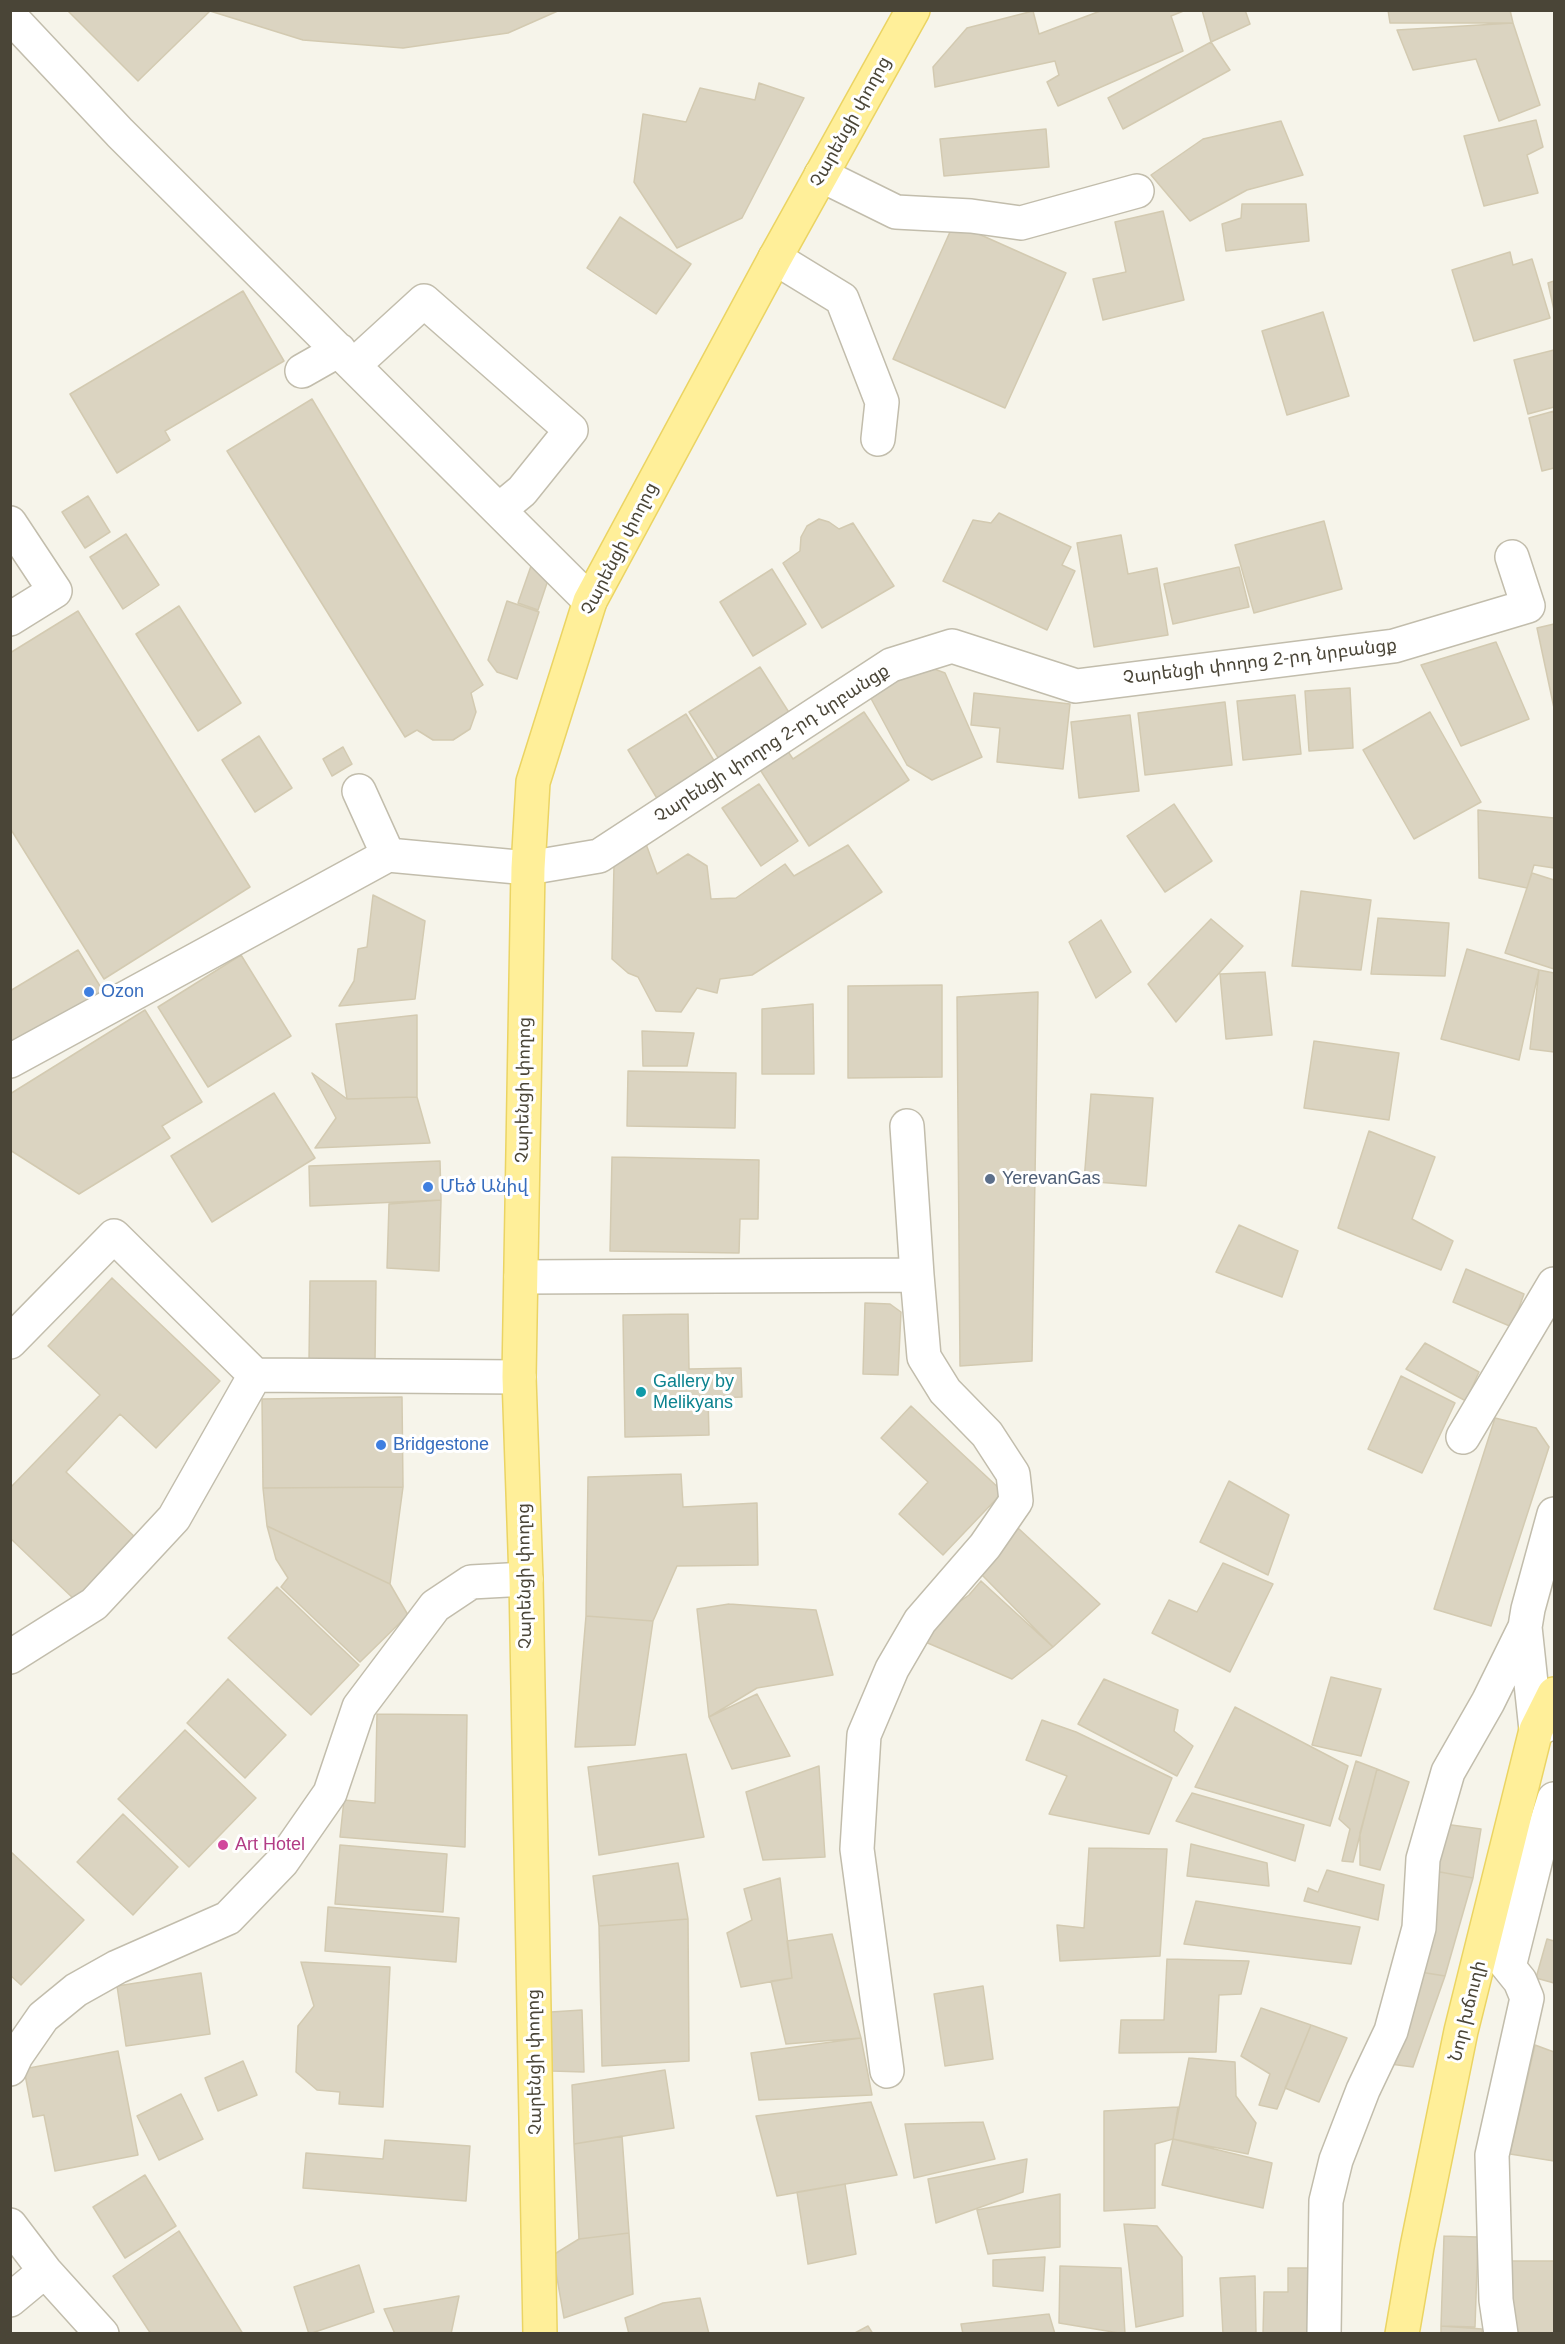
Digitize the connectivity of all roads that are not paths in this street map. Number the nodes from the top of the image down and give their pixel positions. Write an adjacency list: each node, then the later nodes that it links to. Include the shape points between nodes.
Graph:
1 (914, 10): 3 (main road, Չարենցի փողոց)
2 (10, 16): 6 (street, via 120,133)
3 (821, 175): 4 (street, via 897,212 1021,223); 5 (main road, Չարենցի փողոց)
4 (1137, 191)
5 (775, 258): 8 (street, via 842,299 882,402); 12 (main road, Չարենցի փողոց)
6 (346, 357): 7 (street); 9 (street); 9 (street, via 424,301 571,429 522,490)
7 (302, 372)
8 (878, 439)
9 (499, 510): 12 (street)
10 (10, 523): 13 (street, via 55,591)
11 (1512, 557): 16 (street, Չարենցի փողոց 2-րդ նրբանցք, via 1528,606 1394,646 1076,686 952,646 900,662 599,856)
12 (590, 601): 16 (main road, Չարենցի փողոց, via 533,782)
13 (10, 619)
14 (359, 791): 15 (street)
15 (388, 855): 16 (street, Չարենցի փողոց 2-րդ նրբանցք); 17 (street)
16 (528, 868): 20 (main road, Չարենցի փողոց)
17 (10, 1061)
18 (907, 1126): 19 (street)
19 (917, 1275): 20 (street); 36 (street, via 924,1358 945,1391 987,1434 1013,1474 1016,1501 985,1546 920,1621 892,1669 864,1735 857,1849)
20 (521, 1277): 24 (main road, Չարենցի փողոց)
21 (1554, 1284): 25 (street)
22 (10, 1342): 23 (street, via 114,1236)
23 (255, 1375): 24 (street); 29 (street, via 174,1518 94,1604)
24 (519, 1377): 27 (main road, Չարենցի փողոց)
25 (1463, 1437)
26 (1554, 1514): 28 (street)
27 (526, 1579): 35 (street, via 471,1582 435,1606 359,1707 330,1793 282,1862 228,1918 76,1990 43,2017); 41 (main road, Չարենցի փողոց)
28 (1525, 1627): 31 (street); 42 (street, via 1448,1772 1423,1860 1419,1928 1391,2031 1336,2160 1326,2201)
29 (10, 1657)
30 (1554, 1694): 31 (main road, Նոր խճուղի)
31 (1545, 1726): 33 (main road, Նոր խճուղի)
32 (1554, 1799): 34 (street)
33 (1486, 1939): 34 (street); 43 (main road, Նոր խճուղի, via 1461,2031)
34 (1509, 1967): 44 (street, via 1527,1998 1492,2155 1496,2300)
35 (10, 2069)
36 (887, 2071)
37 (10, 2225): 38 (street)
38 (45, 2271): 39 (street); 40 (street)
39 (10, 2300)
40 (102, 2334)
41 (540, 2334)
42 (1324, 2334)
43 (1402, 2334)
44 (1501, 2334)

